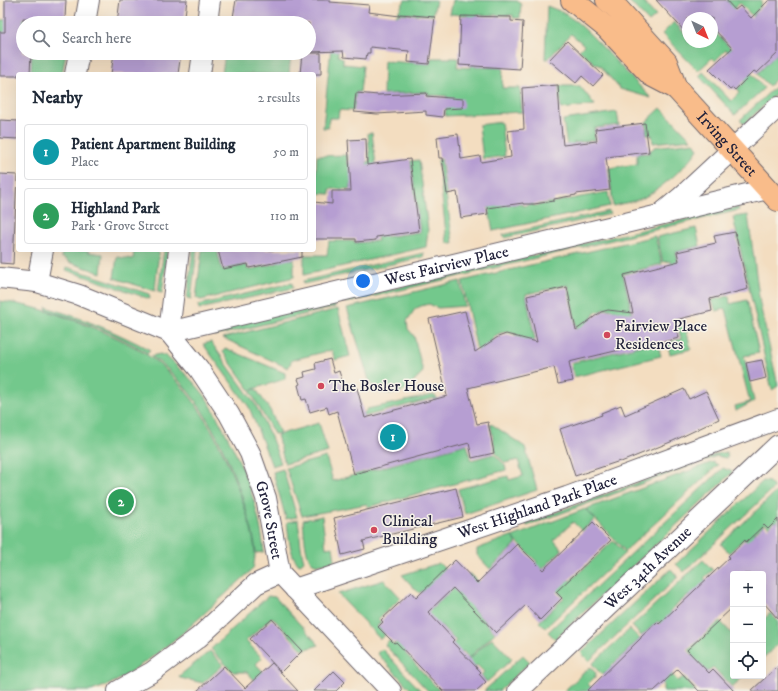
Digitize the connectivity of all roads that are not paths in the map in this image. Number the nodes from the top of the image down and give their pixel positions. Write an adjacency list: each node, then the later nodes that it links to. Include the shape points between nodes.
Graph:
1 (89, 0): 5 (street)
2 (210, 0): 6 (street)
3 (572, 0): 11 (main road, Irving Street, via 607,28 651,75)
4 (607, 0): 11 (main road, Irving Street, via 666,62)
5 (86, 16)
6 (208, 16)
7 (78, 60): 9 (street)
8 (202, 60): 10 (street)
9 (76, 72)
10 (200, 72)
11 (676, 88): 13 (main road, Irving Street)
12 (778, 107): 13 (street)
13 (733, 150): 14 (main road, Irving Street); 15 (street)
14 (773, 194): 15 (street, West Fairview Place)
15 (659, 215): 20 (street, West Fairview Place)
16 (43, 252): 19 (street)
17 (179, 252): 20 (street)
18 (0, 278): 19 (street)
19 (37, 282): 20 (street, via 94,300)
20 (169, 332): 23 (street, Grove Street, via 230,414 250,453 266,498)
21 (778, 419): 24 (street, West Highland Park Place, via 567,497)
22 (778, 445): 27 (street, West 34th Avenue)
23 (280, 573): 24 (street, Grove Street); 25 (street, via 256,584 199,637 152,672)
24 (295, 589): 26 (street, Grove Street)
25 (118, 691)
26 (391, 691)
27 (518, 691)

